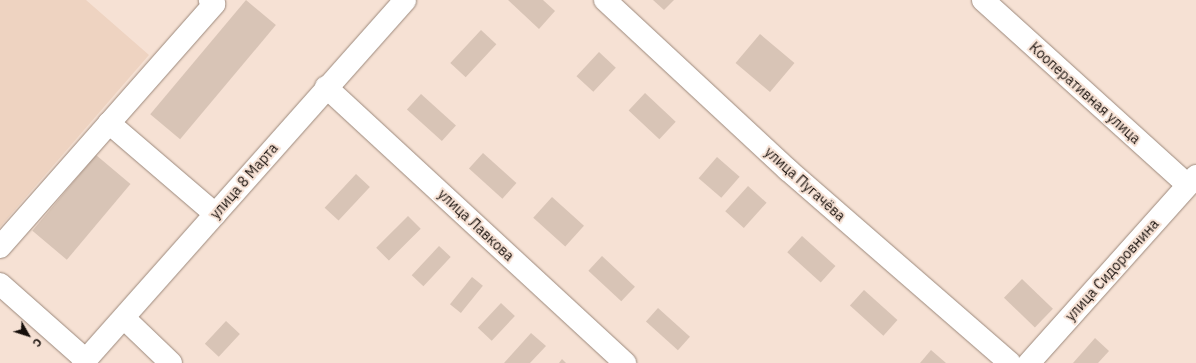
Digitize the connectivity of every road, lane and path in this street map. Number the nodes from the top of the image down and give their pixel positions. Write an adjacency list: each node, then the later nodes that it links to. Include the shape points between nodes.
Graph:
1 (210, 0): 6 (street, via 214,4)
2 (405, 0): 5 (street, улица 8 Марта)
3 (605, 0): 15 (street, улица Пугачёва, via 788,170)
4 (983, 0): 7 (street, Кооперативная улица)
5 (326, 87): 8 (street, улица 8 Марта); 14 (street, улица Лавкова)
6 (109, 123): 8 (street); 9 (street)
7 (1192, 181): 16 (street, улица Сидоровнина)
8 (215, 214): 11 (street, улица 8 Марта)
9 (0, 247)
10 (0, 284): 12 (street)
11 (124, 318): 12 (street, улица 8 Марта); 13 (street)
12 (85, 362)
13 (171, 363)
14 (626, 363)
15 (1010, 363)
16 (1029, 363)

